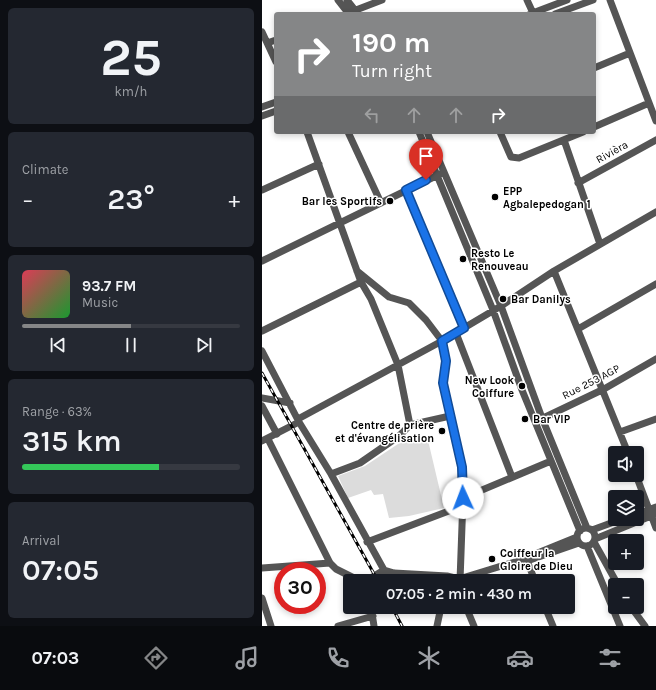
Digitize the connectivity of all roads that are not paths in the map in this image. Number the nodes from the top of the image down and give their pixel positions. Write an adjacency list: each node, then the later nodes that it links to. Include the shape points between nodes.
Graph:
1 (338, 0): 8 (street)
2 (347, 0): 9 (street)
3 (382, 0): 10 (street)
4 (527, 0): 11 (street)
5 (567, 0): 12 (street)
6 (593, 0): 13 (street)
7 (610, 0): 17 (street)
8 (353, 12)
9 (353, 12)
10 (356, 12)
11 (531, 12)
12 (534, 12)
13 (560, 12)
14 (262, 32): 16 (street)
15 (274, 41): 16 (street)
16 (267, 43): 18 (street)
17 (630, 53): 19 (street); 21 (street)
18 (274, 58)
19 (596, 67)
20 (274, 103): 22 (street)
21 (649, 103): 25 (street); 26 (street)
22 (262, 107)
23 (274, 112): 24 (street)
24 (262, 116)
25 (656, 121)
26 (596, 126)
27 (308, 134): 35 (street)
28 (349, 134): 40 (street)
29 (420, 134): 36 (street)
30 (428, 134): 36 (street)
31 (501, 134): 33 (street, via 511,157 515,158)
32 (578, 134): 33 (street)
33 (564, 140): 37 (street)
34 (656, 140): 37 (street, Rivièra)
35 (319, 164): 38 (street); 42 (street)
36 (440, 174): 39 (street); 49 (street); 50 (street)
37 (578, 183): 43 (street)
38 (262, 190)
39 (406, 190): 40 (street); 51 (street)
40 (381, 202): 42 (street)
41 (656, 212): 43 (street)
42 (339, 222): 44 (street); 45 (street)
43 (600, 244): 46 (street)
44 (262, 261)
45 (357, 271): 47 (street); 55 (street, via 389,297 409,303)
46 (554, 271): 49 (street); 52 (street)
47 (361, 282): 53 (street); 58 (street, via 371,299)
48 (656, 284): 52 (street)
49 (501, 306): 50 (street); 64 (street)
50 (493, 310): 51 (street); 67 (street)
51 (464, 328): 54 (street)
52 (578, 329): 59 (street)
53 (262, 331)
54 (456, 333): 55 (street); 75 (street)
55 (442, 341): 58 (street); 63 (street, via 446,361 443,383)
56 (262, 351): 61 (street)
57 (656, 359): 59 (street, Rue 253 AGP)
58 (398, 365): 66 (street); 68 (street)
59 (604, 390): 64 (street, Rue 253 AGP); 69 (street)
60 (262, 398): 61 (street)
61 (290, 403): 66 (street)
62 (262, 406): 70 (street)
63 (450, 416): 68 (street); 77 (street, via 462,467)
64 (542, 418): 67 (street, Rue 253 AGP); 81 (street)
65 (656, 419): 69 (street)
66 (298, 420): 70 (street); 74 (street)
67 (535, 422): 73 (street)
68 (410, 425): 74 (street, via 399,436 360,463)
69 (620, 432): 72 (street)
70 (277, 434): 71 (street)
71 (265, 440): 86 (street)
72 (625, 446)
73 (551, 461): 75 (street); 82 (street)
74 (331, 474): 83 (street)
75 (512, 477): 77 (street)
76 (639, 482): 78 (street)
77 (462, 502): 83 (street); 92 (street)
78 (653, 512): 80 (street); 84 (street)
79 (608, 523): 81 (street)
80 (656, 528)
81 (589, 529): 82 (street); 84 (street)
82 (579, 537): 84 (street); 85 (street)
83 (368, 542): 88 (street)
84 (592, 542): 95 (street); 108 (street)
85 (526, 559): 93 (street); 94 (street)
86 (330, 563): 87 (street); 89 (street)
87 (262, 568)
88 (384, 570): 90 (street); 91 (street)
89 (346, 574)
90 (377, 574)
91 (404, 574)
92 (459, 574)
93 (477, 574)
94 (532, 574)
95 (614, 578)
96 (262, 598): 102 (street)
97 (440, 614): 105 (street)
98 (469, 614): 106 (street)
99 (548, 614): 107 (street)
100 (636, 614): 109 (street)
101 (373, 616): 103 (street); 104 (street)
102 (271, 626)
103 (338, 626)
104 (374, 626)
105 (437, 626)
106 (474, 626)
107 (553, 626)
108 (620, 626)
109 (645, 626)

